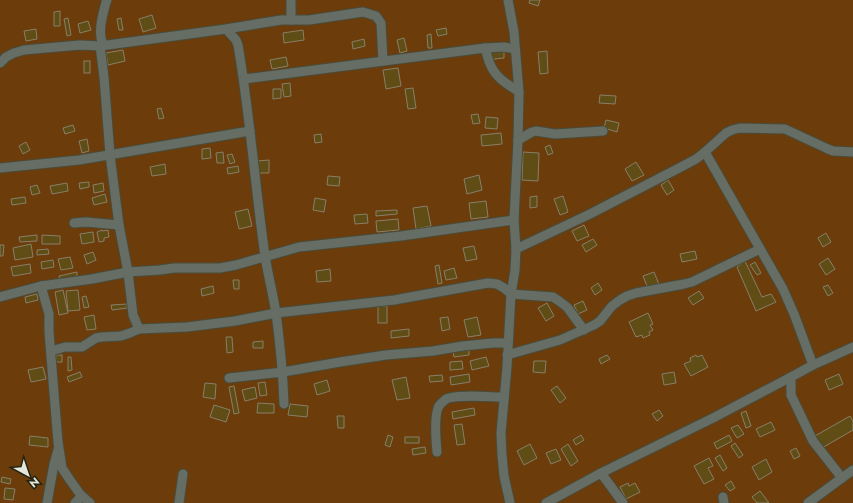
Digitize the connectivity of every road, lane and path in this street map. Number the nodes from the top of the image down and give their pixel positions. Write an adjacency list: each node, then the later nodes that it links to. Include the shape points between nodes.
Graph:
1 (107, 0): 6 (street)
2 (290, 0): 4 (street)
3 (508, 0): 8 (street)
4 (292, 20): 5 (street); 9 (street, via 364,12 376,16 381,23)
5 (226, 29): 6 (street); 11 (street, via 238,45)
6 (100, 46): 10 (street, via 80,45 24,50); 18 (street)
7 (485, 48): 8 (street); 9 (street); 12 (street, via 496,74)
8 (515, 49): 12 (street)
9 (383, 61): 11 (street)
10 (0, 62)
11 (244, 79): 13 (street)
12 (519, 92): 15 (street)
13 (250, 131): 18 (street); 25 (street)
14 (603, 131): 15 (street, via 555,134 536,131)
15 (518, 140): 20 (street)
16 (704, 152): 17 (street, via 726,133 740,128 785,129 833,151); 23 (street, via 696,159 590,214); 24 (street)
17 (853, 152)
18 (110, 155): 19 (street); 22 (street)
19 (0, 168)
20 (514, 220): 23 (street); 25 (street, via 299,248)
21 (74, 223): 22 (street)
22 (119, 225): 26 (street)
23 (516, 249): 28 (street)
24 (760, 249): 32 (street, via 692,282 627,296 612,306 600,321); 37 (street, via 783,289)
25 (266, 257): 26 (street, via 220,268); 30 (street)
26 (128, 272): 27 (street); 31 (street, via 133,315)
27 (41, 286): 29 (street); 35 (street, via 49,314)
28 (511, 294): 30 (street, via 497,284 488,284 394,300); 32 (street, via 553,297 567,307); 33 (street)
29 (0, 297)
30 (276, 313): 31 (street, via 187,327); 38 (street)
31 (139, 329): 35 (street, via 121,336 96,338 82,347 65,347)
32 (584, 330): 36 (street, via 560,340)
33 (508, 343): 36 (street); 38 (street, via 386,354)
34 (853, 347): 37 (street)
35 (50, 351): 43 (street)
36 (507, 355): 41 (street)
37 (813, 365): 39 (street)
38 (283, 372): 40 (street); 42 (street)
39 (791, 377): 46 (street); 48 (street, via 791,395 812,441)
40 (229, 378)
41 (504, 397): 44 (street, via 454,397 446,400 437,411); 54 (street, via 502,455)
42 (284, 404)
43 (59, 447): 49 (street, via 62,468); 50 (street)
44 (437, 452)
45 (853, 470): 48 (street)
46 (601, 473): 55 (street); 56 (street)
47 (183, 474): 53 (street)
48 (842, 478): 57 (street)
49 (82, 496): 51 (street); 52 (street)
50 (48, 502)
51 (75, 503)
52 (90, 503)
53 (179, 503)
54 (510, 503)
55 (546, 503)
56 (623, 503)
57 (808, 503)

